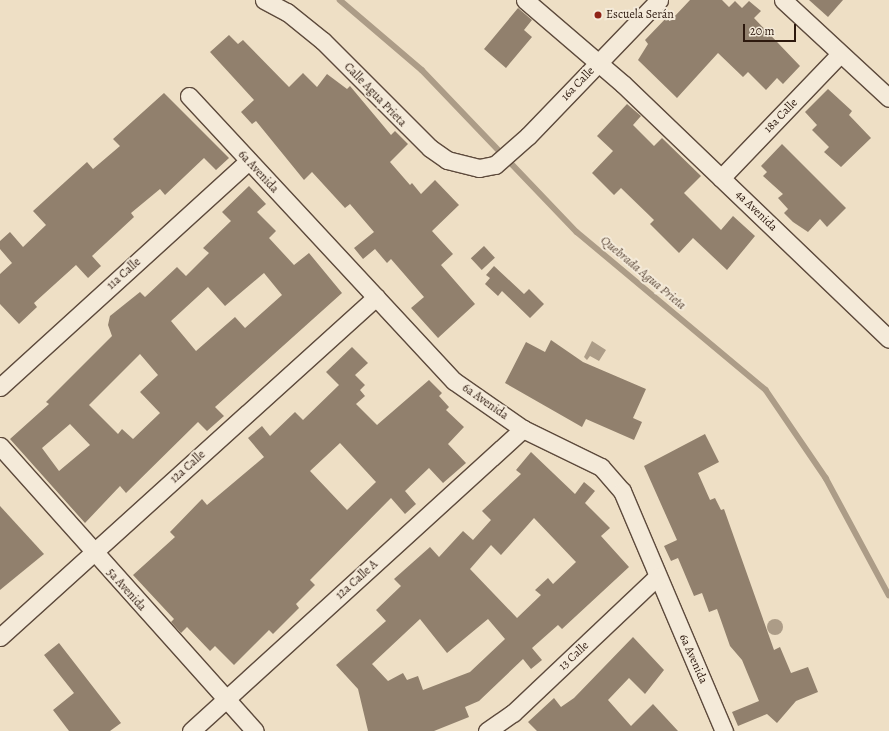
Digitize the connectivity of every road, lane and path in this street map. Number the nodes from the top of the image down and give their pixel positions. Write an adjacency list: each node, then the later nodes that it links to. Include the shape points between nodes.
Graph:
1 (264, 0): 10 (street, Calle Agua Prieta, via 287,12 323,41 430,148 463,165)
2 (526, 0): 6 (street, 4a Avenida)
3 (659, 0): 6 (street, 16a Calle)
4 (783, 0): 5 (street)
5 (840, 54): 8 (street); 11 (street, 18a Calle)
6 (599, 63): 10 (street, 16a Calle, via 528,136); 11 (street, 4a Avenida)
7 (189, 96): 9 (street, 6a Avenida)
8 (889, 98)
9 (248, 161): 12 (street, 6a Avenida); 14 (street, 11a Calle)
10 (495, 165)
11 (721, 178): 13 (street, 4a Avenida)
12 (376, 297): 15 (street, 6a Avenida, via 454,381); 17 (street, 12a Calle)
13 (889, 339)
14 (0, 386)
15 (523, 429): 18 (street, 6a Avenida, via 606,472 622,491); 20 (street, 12a Calle A)
16 (0, 446): 17 (street, 5a Avenida)
17 (93, 552): 19 (street, 12a Calle); 20 (street, 5a Avenida)
18 (657, 577): 23 (street, 13 Calle, via 512,713); 24 (street, 6a Avenida)
19 (0, 637)
20 (224, 700): 21 (street, 12a Calle A); 22 (street, 5a Avenida)
21 (191, 731)
22 (254, 731)
23 (487, 731)
24 (724, 731)

